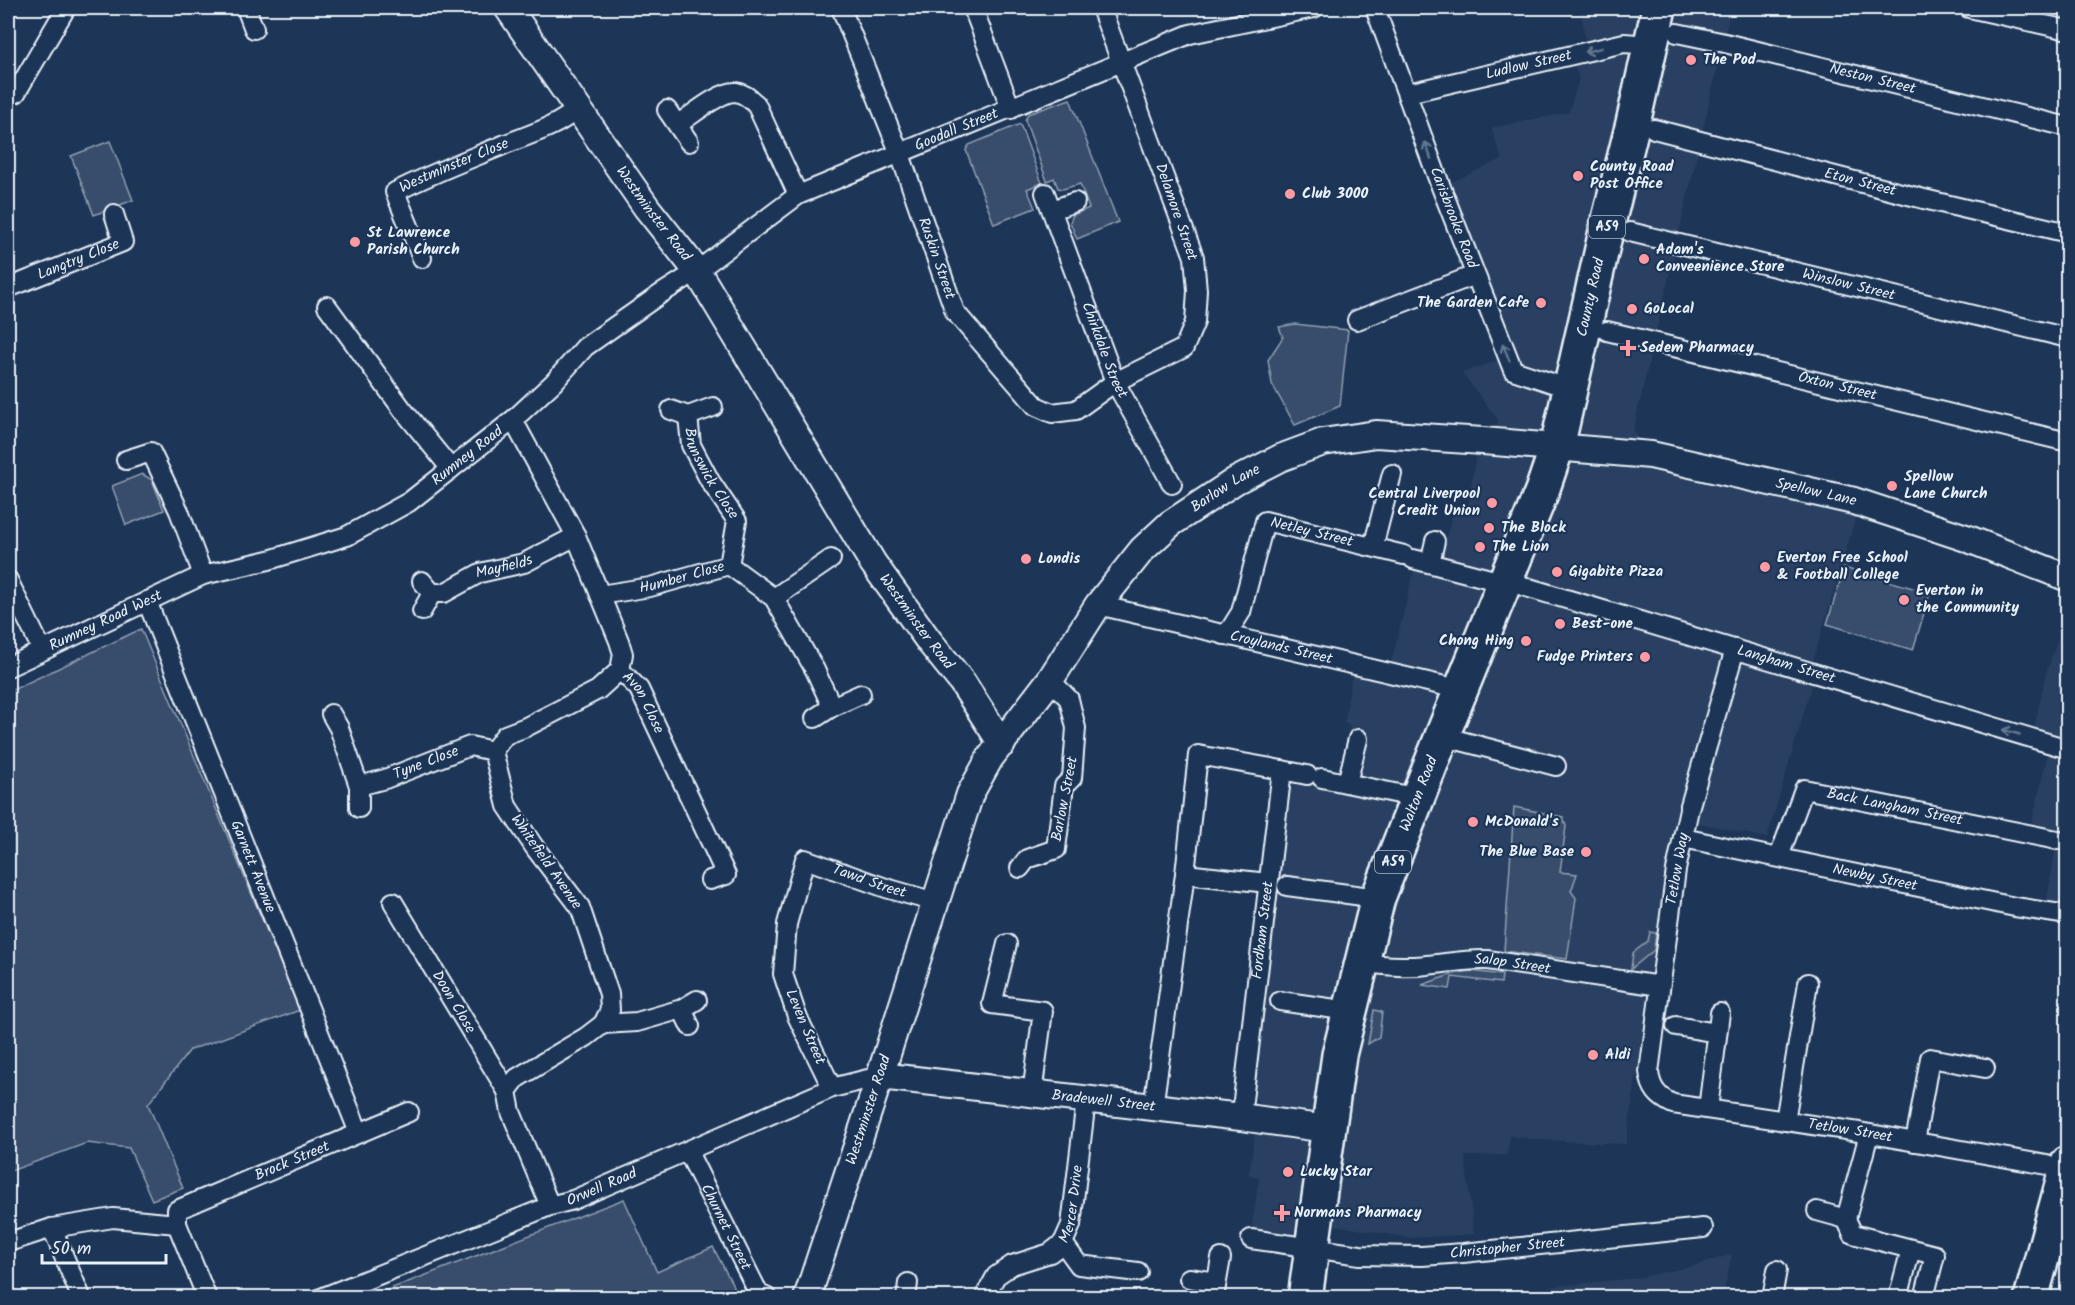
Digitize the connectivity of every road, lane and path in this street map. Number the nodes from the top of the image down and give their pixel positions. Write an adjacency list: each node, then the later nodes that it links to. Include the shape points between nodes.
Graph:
1 (66, 8): 15 (street)
2 (246, 8): 12 (street)
3 (508, 8): 17 (street, Westminster Road)
4 (841, 8): 22 (street, Ruskin Street)
5 (973, 8): 18 (street)
6 (1101, 8): 14 (street, Delamore Street)
7 (1314, 8): 10 (street, Goodall Street)
8 (1375, 8): 16 (street, Carisbrooke Road)
9 (1969, 8): 13 (street)
10 (1233, 16): 14 (street, Goodall Street)
11 (1662, 28): 16 (street, Ludlow Street, one-way to 16, via 1623,43); 19 (street, Neston Street); 39 (highway, County Road / A59)
12 (254, 29)
13 (2067, 30)
14 (1123, 61): 18 (street, Goodall Street); 38 (street, Delamore Street, via 1194,257 1197,290 1195,322 1184,348)
15 (16, 93)
16 (1408, 93): 32 (street, Carisbrooke Road, one-way to 16)
17 (578, 108): 30 (street, Westminster Close, via 552,127 395,192); 31 (street, Westminster Road, via 647,208)
18 (1011, 109): 22 (street, Goodall Street)
19 (2067, 127)
20 (1654, 129): 29 (street, Eton Street)
21 (689, 142): 24 (street, via 673,117 722,95 735,92 747,96 756,104)
22 (900, 154): 24 (street, Goodall Street); 38 (street, Ruskin Street, via 955,312 1036,406 1052,413 1076,410)
23 (1045, 193): 26 (street, Chirkdale Street)
24 (798, 195): 31 (street, Goodall Street)
25 (1075, 202): 26 (street)
26 (1052, 210): 38 (street, Chirkdale Street)
27 (114, 214): 33 (street, Langtry Close, via 123,242)
28 (1630, 232): 37 (street, Winslow Street)
29 (2067, 233)
30 (422, 258)
31 (697, 271): 41 (street, Rumney Road, via 585,347); 76 (street, Westminster Road, via 873,563 962,682)
32 (1475, 275): 35 (street); 39 (street, Carisbrooke Road, one-way to 32, via 1513,370)
33 (8, 288)
34 (327, 306): 45 (street)
35 (1357, 320)
36 (1607, 331): 42 (street, Oxton Street)
37 (2067, 338)
38 (1115, 382): 47 (street, Chirkdale Street)
39 (1570, 387): 43 (highway, County Road / A59)
40 (713, 407): 53 (street, Brunswick Close, via 680,413 691,446 737,520)
41 (513, 420): 45 (street, Rumney Road); 48 (street, Avon Close)
42 (2067, 442)
43 (1557, 447): 55 (street, Spellow Lane, via 1651,455 1854,501 1966,538); 57 (highway, Walton Road / A59); 61 (street, Barlow Lane, via 1376,434 1323,442 1280,458 1197,504 1142,550)
44 (126, 460): 54 (street, via 151,452)
45 (451, 469): 54 (street, Rumney Road, via 409,502 347,536)
46 (1392, 474): 50 (street, Netley Street)
47 (1172, 484)
48 (576, 536): 58 (street, Avon Close); 62 (street, Mayfields, via 524,563 480,573 444,593 427,587)
49 (1435, 541): 52 (street)
50 (1373, 548): 52 (street, Netley Street); 63 (street, Netley Street, via 1265,521 1241,612)
51 (831, 559): 59 (street)
52 (1416, 559): 57 (street, Netley Street)
53 (729, 565): 58 (street, Humber Close, via 650,587); 59 (street, Humber Close)
54 (203, 575): 60 (street, Rumney Road West)
55 (2067, 579)
56 (8, 580): 65 (street)
57 (1506, 581): 64 (street, Langham Street); 69 (highway, Walton Road / A59)
58 (600, 595): 67 (street, Avon Close, via 623,654)
59 (774, 598): 71 (street, Humber Close)
60 (147, 601): 65 (street, Rumney Road West); 122 (street, Garnett Avenue)
61 (1098, 606): 63 (street, Croylands Street); 68 (street, Barlow Lane)
62 (422, 611)
63 (1224, 635): 69 (street, Croylands Street)
64 (1735, 649): 77 (street, Langham Street, one-way to 64); 85 (street, Tetlow Way)
65 (42, 650): 66 (street, Rumney Road West)
66 (8, 667)
67 (620, 670): 78 (street, via 598,690 505,735); 91 (street, Avon Close, via 639,689 726,875)
68 (1050, 680): 76 (street, Barlow Lane); 89 (street, Barlow Street, via 1069,699 1076,728 1072,778 1064,786 1056,849 1027,859)
69 (1462, 690): 74 (highway, Walton Road / A59)
70 (861, 694): 71 (street)
71 (832, 707): 72 (street)
72 (815, 718)
73 (340, 720): 82 (street)
74 (1442, 736): 79 (street); 83 (highway, Walton Road / A59)
75 (1358, 739): 81 (street)
76 (1002, 744): 95 (street, Westminster Road, via 970,794)
77 (2067, 749)
78 (493, 751): 82 (street, Tyne Close, via 470,746); 105 (street, Whitefield Avenue, via 507,806 580,906 609,994 610,1010)
79 (1556, 766)
80 (1282, 770): 81 (street); 90 (street, via 1198,755); 92 (street, Fordham Street)
81 (1347, 783): 83 (street)
82 (359, 786): 84 (street)
83 (1418, 798): 94 (highway, Walton Road / A59)
84 (360, 808)
85 (1683, 837): 87 (street, Newby Street); 101 (street, Tetlow Way)
86 (2057, 840): 87 (street, Back Langham Street, via 1804,789)
87 (1779, 857): 96 (street, Newby Street)
88 (805, 860): 95 (street, Tawd Street); 111 (street, Leven Street, via 787,924 783,974 797,1016)
89 (1020, 868)
90 (1192, 875): 92 (street); 116 (street)
91 (710, 880)
92 (1268, 883): 119 (street, Fordham Street)
93 (1287, 886): 94 (street)
94 (1378, 898): 99 (highway, Walton Road / A59)
95 (935, 903): 110 (street, Westminster Road)
96 (2067, 915)
97 (382, 920): 112 (street, Doon Close, via 396,908)
98 (1007, 944): 114 (street, via 992,1004 1043,1011)
99 (1362, 963): 101 (street, Salop Street, via 1425,966 1488,960); 103 (highway, Walton Road / A59)
100 (1808, 983): 120 (street)
101 (1660, 986): 113 (street, Tetlow Way, via 1649,1072)
102 (1280, 1002): 103 (street)
103 (1349, 1011): 121 (highway, Walton Road / A59)
104 (1720, 1013): 108 (street)
105 (603, 1024): 106 (street, via 637,1022 689,1004); 112 (street, via 517,1078)
106 (690, 1026)
107 (1676, 1026): 108 (street)
108 (1717, 1033): 117 (street)
109 (1984, 1068): 124 (street, via 1930,1058)
110 (880, 1076): 111 (street, Orwell Road); 114 (street, Bradewell Street); 148 (street, Westminster Road)
111 (832, 1088): 125 (street, Orwell Road)
112 (507, 1091): 127 (street, via 511,1112)
113 (1656, 1092): 117 (street, Tetlow Street, via 1673,1104)
114 (1032, 1094): 115 (street, Bradewell Street)
115 (1086, 1100): 116 (street, Bradewell Street); 135 (street, Mercer Drive, via 1071,1225)
116 (1154, 1108): 119 (street, Bradewell Street)
117 (1708, 1109): 120 (street, Tetlow Street)
118 (409, 1113): 122 (street, Brock Street)
119 (1241, 1117): 121 (street, Bradewell Street)
120 (1785, 1121): 123 (street, Tetlow Street)
121 (1327, 1129): 137 (highway, Walton Road / A59)
122 (359, 1133): 129 (street, Brock Street)
123 (1869, 1134): 124 (street, Tetlow Street); 130 (street)
124 (1914, 1142): 126 (street, Tetlow Street)
125 (688, 1152): 127 (street, Orwell Road); 147 (street, Churnet Street, via 759,1294)
126 (2057, 1164): 154 (highway)
127 (550, 1206): 146 (street, Orwell Road)
128 (1816, 1211): 130 (street)
129 (177, 1217): 131 (street, via 113,1218); 145 (street)
130 (1846, 1219): 138 (street, via 1853,1234)
131 (52, 1228): 134 (street); 144 (street)
132 (1703, 1228): 137 (street, Christopher Street, via 1453,1254 1389,1256)
133 (1251, 1239): 137 (street, Christopher Street)
134 (15, 1240)
135 (1063, 1243): 141 (street, via 1079,1265); 149 (street, Mercer Drive, via 1050,1253 1012,1265 996,1276)
136 (2067, 1243): 155 (highway)
137 (1312, 1249): 150 (highway, Walton Road / A59)
138 (1911, 1249): 152 (street); 153 (street, via 1935,1256)
139 (1221, 1258): 143 (street)
140 (1777, 1270): 151 (street)
141 (1138, 1272)
142 (1189, 1278): 143 (street)
143 (1215, 1290)
144 (81, 1297)
145 (207, 1298)
146 (321, 1298)
147 (768, 1298)
148 (807, 1298)
149 (984, 1298)
150 (1305, 1298)
151 (1772, 1298)
152 (1898, 1298)
153 (1924, 1298)
154 (2031, 1298)
155 (2053, 1298)

